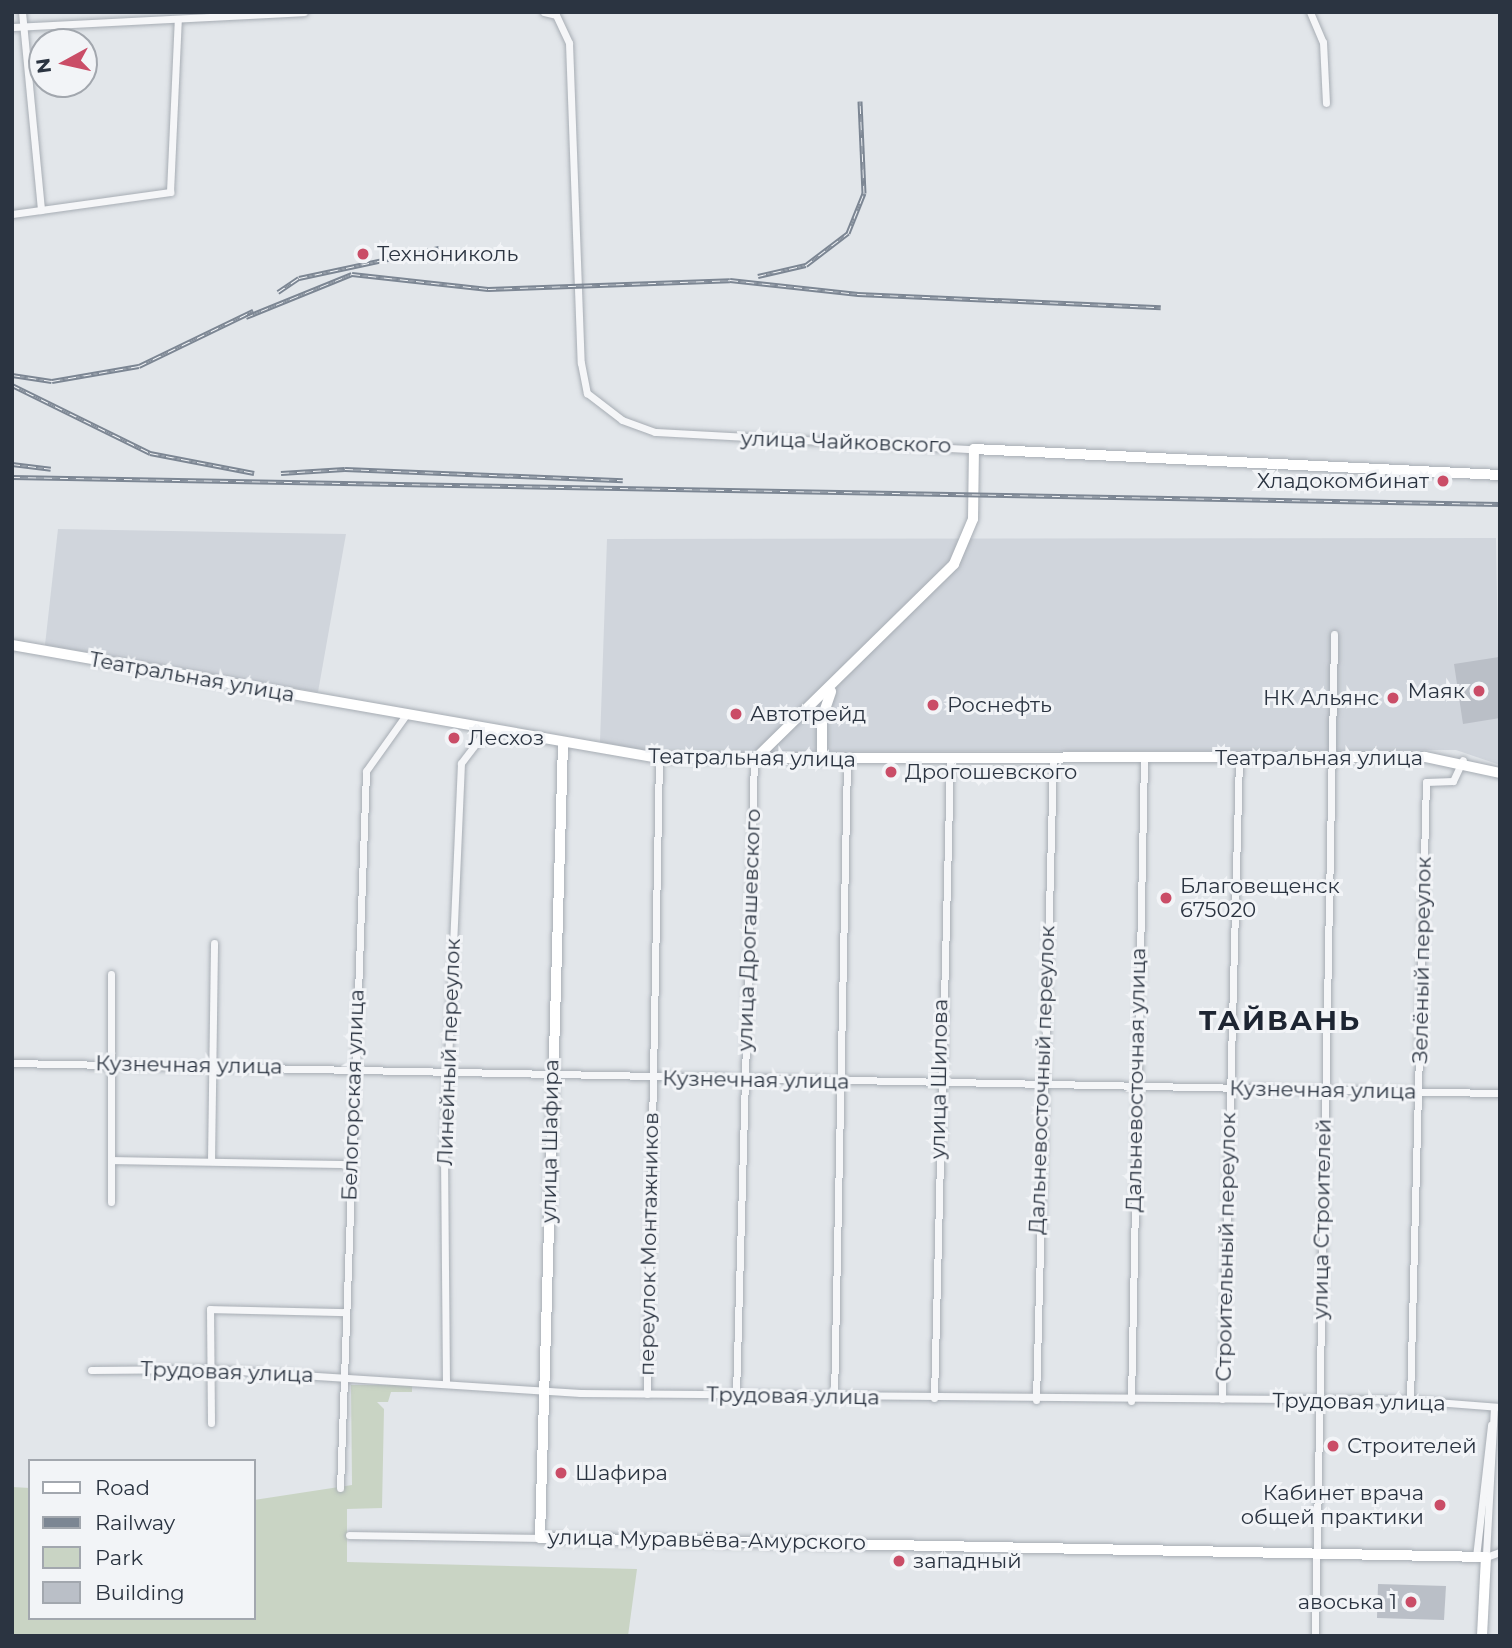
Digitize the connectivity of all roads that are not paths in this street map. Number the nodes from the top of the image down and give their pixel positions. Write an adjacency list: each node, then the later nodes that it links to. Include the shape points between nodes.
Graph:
1 (22, 12): 8 (street)
2 (304, 12): 6 (street)
3 (544, 12): 5 (street)
4 (1310, 12): 10 (street, via 1323,42)
5 (558, 13): 13 (street, улица Чайковского, via 569,43 587,393 622,420 654,432)
6 (209, 15): 7 (street)
7 (178, 19): 8 (street); 11 (street, via 170,192)
8 (24, 26): 9 (street); 11 (street)
9 (12, 27)
10 (1326, 103)
11 (41, 210): 12 (street)
12 (12, 214)
13 (974, 449): 14 (street, улица Чайковского); 17 (street, via 972,519 964,547 907,617)
14 (1500, 475)
15 (1334, 634): 22 (street, улица Строителей)
16 (12, 645): 18 (street, Театральная улица)
17 (834, 687): 24 (street); 25 (street, via 822,718)
18 (406, 715): 19 (street, Театральная улица); 37 (street, Белогорская улица, via 366,771)
19 (486, 729): 20 (street, Театральная улица); 38 (street, Линейный переулок, via 461,763)
20 (562, 743): 21 (street, Театральная улица); 39 (street, улица Шафира)
21 (659, 758): 24 (street, Театральная улица); 40 (street, переулок Монтажников)
22 (1333, 758): 23 (street, Театральная улица); 30 (street, Театральная улица); 47 (street, улица Строителей)
23 (1239, 759): 29 (street, Театральная улица); 46 (street, Строительный переулок)
24 (754, 760): 25 (street, Театральная улица); 41 (street, улица Дрогашевского)
25 (822, 760): 26 (street, Театральная улица)
26 (848, 760): 27 (street, Театральная улица); 42 (street)
27 (950, 760): 28 (street, Театральная улица); 43 (street, улица Шилова)
28 (1053, 760): 29 (street, Театральная улица); 44 (street, Дальневосточный переулок)
29 (1144, 760): 45 (street, Дальневосточная улица)
30 (1463, 760): 31 (street, Театральная улица); 48 (street, Зелёный переулок, via 1453,781 1426,782)
31 (1500, 772)
32 (214, 943): 36 (street)
33 (111, 974): 34 (street)
34 (114, 1062): 35 (street, Кузнечная улица); 36 (street, Кузнечная улица); 50 (street)
35 (12, 1063)
36 (212, 1064): 37 (street, Кузнечная улица); 51 (street)
37 (354, 1068): 38 (street, Кузнечная улица); 52 (street, Белогорская улица)
38 (449, 1073): 39 (street, Кузнечная улица); 58 (street, Линейный переулок)
39 (551, 1073): 40 (street, Кузнечная улица); 59 (street, улица Шафира)
40 (652, 1077): 41 (street, Кузнечная улица); 60 (street, переулок Монтажников)
41 (745, 1079): 42 (street, Кузнечная улица); 61 (street, улица Дрогашевского)
42 (841, 1082): 43 (street, Кузнечная улица); 62 (street)
43 (938, 1083): 44 (street, Кузнечная улица); 63 (street, улица Шилова)
44 (1040, 1084): 45 (street, Кузнечная улица); 65 (street, Дальневосточный переулок)
45 (1135, 1085): 46 (street, Кузнечная улица); 67 (street, Дальневосточная улица)
46 (1229, 1088): 47 (street, Кузнечная улица); 64 (street, Строительный переулок)
47 (1324, 1091): 48 (street, Кузнечная улица); 68 (street, улица Строителей)
48 (1419, 1092): 49 (street, Кузнечная улица); 66 (street, Зелёный переулок)
49 (1500, 1093)
50 (112, 1160): 51 (street); 53 (street)
51 (211, 1161): 52 (street)
52 (351, 1164): 54 (street, Белогорская улица)
53 (111, 1202)
54 (345, 1312): 55 (street, via 211,1309); 57 (street, Белогорская улица)
55 (208, 1369): 56 (street, Трудовая улица); 57 (street, Трудовая улица); 70 (street)
56 (91, 1370)
57 (343, 1376): 58 (street, Трудовая улица); 71 (street, Белогорская улица)
58 (446, 1383): 59 (street, Трудовая улица)
59 (546, 1387): 60 (street, Трудовая улица); 73 (street, улица Шафира)
60 (647, 1394): 61 (street, Трудовая улица)
61 (736, 1395): 62 (street, Трудовая улица)
62 (834, 1398): 63 (street, Трудовая улица)
63 (934, 1398): 65 (street, Трудовая улица)
64 (1222, 1399): 67 (street, Трудовая улица); 68 (street, Трудовая улица)
65 (1035, 1400): 67 (street, Трудовая улица)
66 (1410, 1400): 68 (street, Трудовая улица); 69 (street, Трудовая улица)
67 (1131, 1401)
68 (1318, 1402): 74 (street, улица Строителей)
69 (1497, 1407): 76 (street)
70 (211, 1423)
71 (340, 1488)
72 (349, 1535): 73 (street, улица Муравьёва-Амурского)
73 (540, 1538): 74 (street, улица Муравьёва-Амурского)
74 (1316, 1550): 76 (street); 77 (street, улица Строителей)
75 (1500, 1552): 76 (street)
76 (1481, 1557): 78 (street)
77 (1315, 1636)
78 (1482, 1636)

